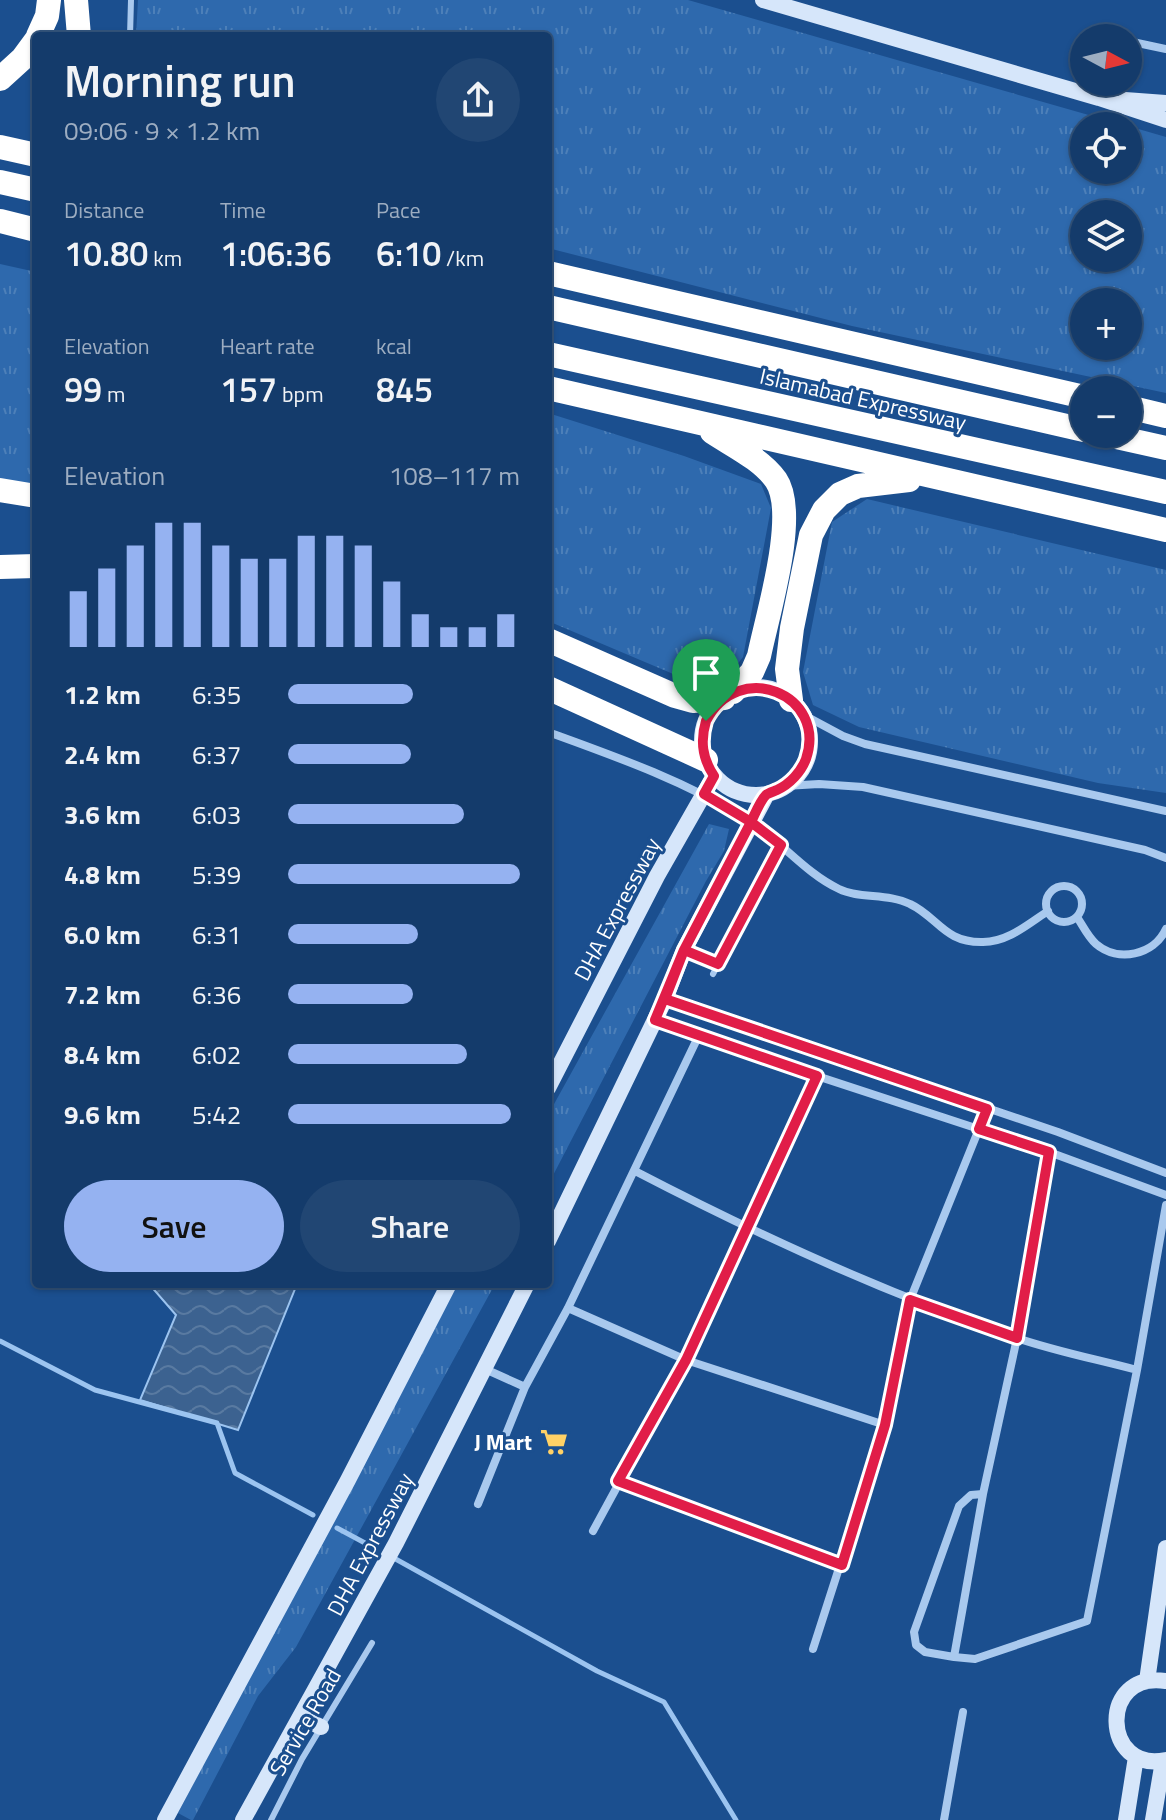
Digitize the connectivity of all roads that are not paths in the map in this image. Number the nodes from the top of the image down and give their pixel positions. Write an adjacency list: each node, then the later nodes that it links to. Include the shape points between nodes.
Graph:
1 (49, 0): 5 (highway)
2 (76, 0): 6 (highway)
3 (131, 0): 7 (lane)
4 (763, 0): 12 (main road)
5 (40, 32)
6 (79, 32)
7 (130, 32)
8 (1142, 44): 10 (street)
9 (32, 45): 11 (highway)
10 (1166, 49)
11 (0, 79)
12 (1099, 98): 13 (main road); 14 (main road)
13 (1166, 103)
14 (1166, 120)
15 (0, 147): 16 (highway)
16 (32, 154)
17 (0, 182): 18 (highway)
18 (32, 189)
19 (0, 221): 20 (highway)
20 (32, 229)
21 (552, 274): 25 (highway)
22 (552, 308): 29 (highway, Islamabad Expressway)
23 (552, 355): 34 (highway, Islamabad Expressway)
24 (552, 389): 28 (highway)
25 (1070, 394)
26 (1142, 410): 27 (highway)
27 (1166, 416)
28 (699, 423): 32 (highway); 43 (highway, via 763,465 782,492 785,510 759,656 752,672)
29 (1070, 427)
30 (1142, 443): 31 (highway)
31 (1166, 448)
32 (939, 478): 36 (highway); 44 (highway, via 858,486 824,510 811,535 792,628 787,669)
33 (0, 490): 35 (highway)
34 (1166, 492)
35 (32, 495)
36 (1137, 524): 37 (highway); 38 (main road)
37 (1166, 530)
38 (1166, 541)
39 (32, 566): 40 (highway)
40 (0, 567)
41 (552, 642): 43 (highway, via 675,696 693,701)
42 (552, 690): 46 (highway)
43 (729, 695): 44 (main road, via 763,688); 46 (main road, via 710,712 703,731)
44 (796, 707): 47 (main road, via 809,736 806,759); 50 (street, via 865,744)
45 (552, 733): 48 (street)
46 (710, 768): 48 (main road, DHA Expressway); 49 (main road, via 723,784 744,794)
47 (785, 786): 49 (main road); 53 (street, via 863,787)
48 (704, 794): 51 (street); 64 (main road, DHA Expressway)
49 (767, 794): 51 (main road)
50 (1166, 811)
51 (751, 822): 52 (street); 57 (main road)
52 (781, 845): 54 (street, via 841,890 914,905 947,933 967,940 1008,936); 58 (lane)
53 (1166, 858)
54 (1048, 911): 55 (street, via 1061,922); 55 (street, via 1050,893 1066,886 1077,890 1083,901)
55 (1077, 917): 56 (street, via 1097,945 1113,953 1143,952)
56 (1166, 929)
57 (684, 950): 58 (lane); 60 (main road)
58 (718, 964): 59 (lane)
59 (713, 974)
60 (665, 999): 61 (main road); 65 (street)
61 (655, 1020): 62 (street); 73 (main road)
62 (698, 1037): 63 (street); 68 (street)
63 (817, 1076): 66 (street); 72 (street)
64 (552, 1080)
65 (987, 1109): 66 (street); 69 (street)
66 (979, 1129): 67 (street); 76 (street)
67 (1049, 1152): 70 (street); 78 (street)
68 (635, 1171): 72 (street); 77 (street)
69 (1166, 1173)
70 (1166, 1195)
71 (1166, 1205): 81 (street)
72 (746, 1229): 76 (street); 79 (street)
73 (552, 1233)
74 (447, 1288): 100 (main road)
75 (525, 1288): 80 (main road, DHA Expressway)
76 (910, 1300): 78 (street); 83 (street)
77 (568, 1308): 79 (street); 82 (street)
78 (1017, 1338): 81 (street); 85 (street)
79 (686, 1360): 83 (street); 84 (street)
80 (485, 1369): 82 (street); 96 (main road, DHA Expressway)
81 (1137, 1370): 92 (street, via 1087,1621 975,1659)
82 (525, 1387): 86 (street)
83 (885, 1425): 89 (street)
84 (618, 1481): 87 (street); 89 (street)
85 (983, 1494): 92 (street); 92 (street, via 971,1495 959,1506 914,1632 916,1645 925,1652)
86 (478, 1504)
87 (593, 1531)
88 (1166, 1548): 93 (main road)
89 (842, 1565): 91 (street)
90 (372, 1643): 97 (lane, Service Road)
91 (813, 1649)
92 (954, 1657)
93 (1147, 1681): 94 (main road); 98 (main road, via 1132,1687 1116,1714 1116,1730)
94 (1166, 1681)
95 (963, 1712): 103 (street)
96 (300, 1717): 97 (main road); 101 (main road, DHA Expressway)
97 (321, 1727): 102 (lane, Service Road)
98 (1136, 1757): 99 (main road); 104 (main road)
99 (1164, 1760): 105 (main road)
100 (165, 1820)
101 (243, 1820)
102 (271, 1820)
103 (944, 1820)
104 (1126, 1820)
105 (1153, 1820)

